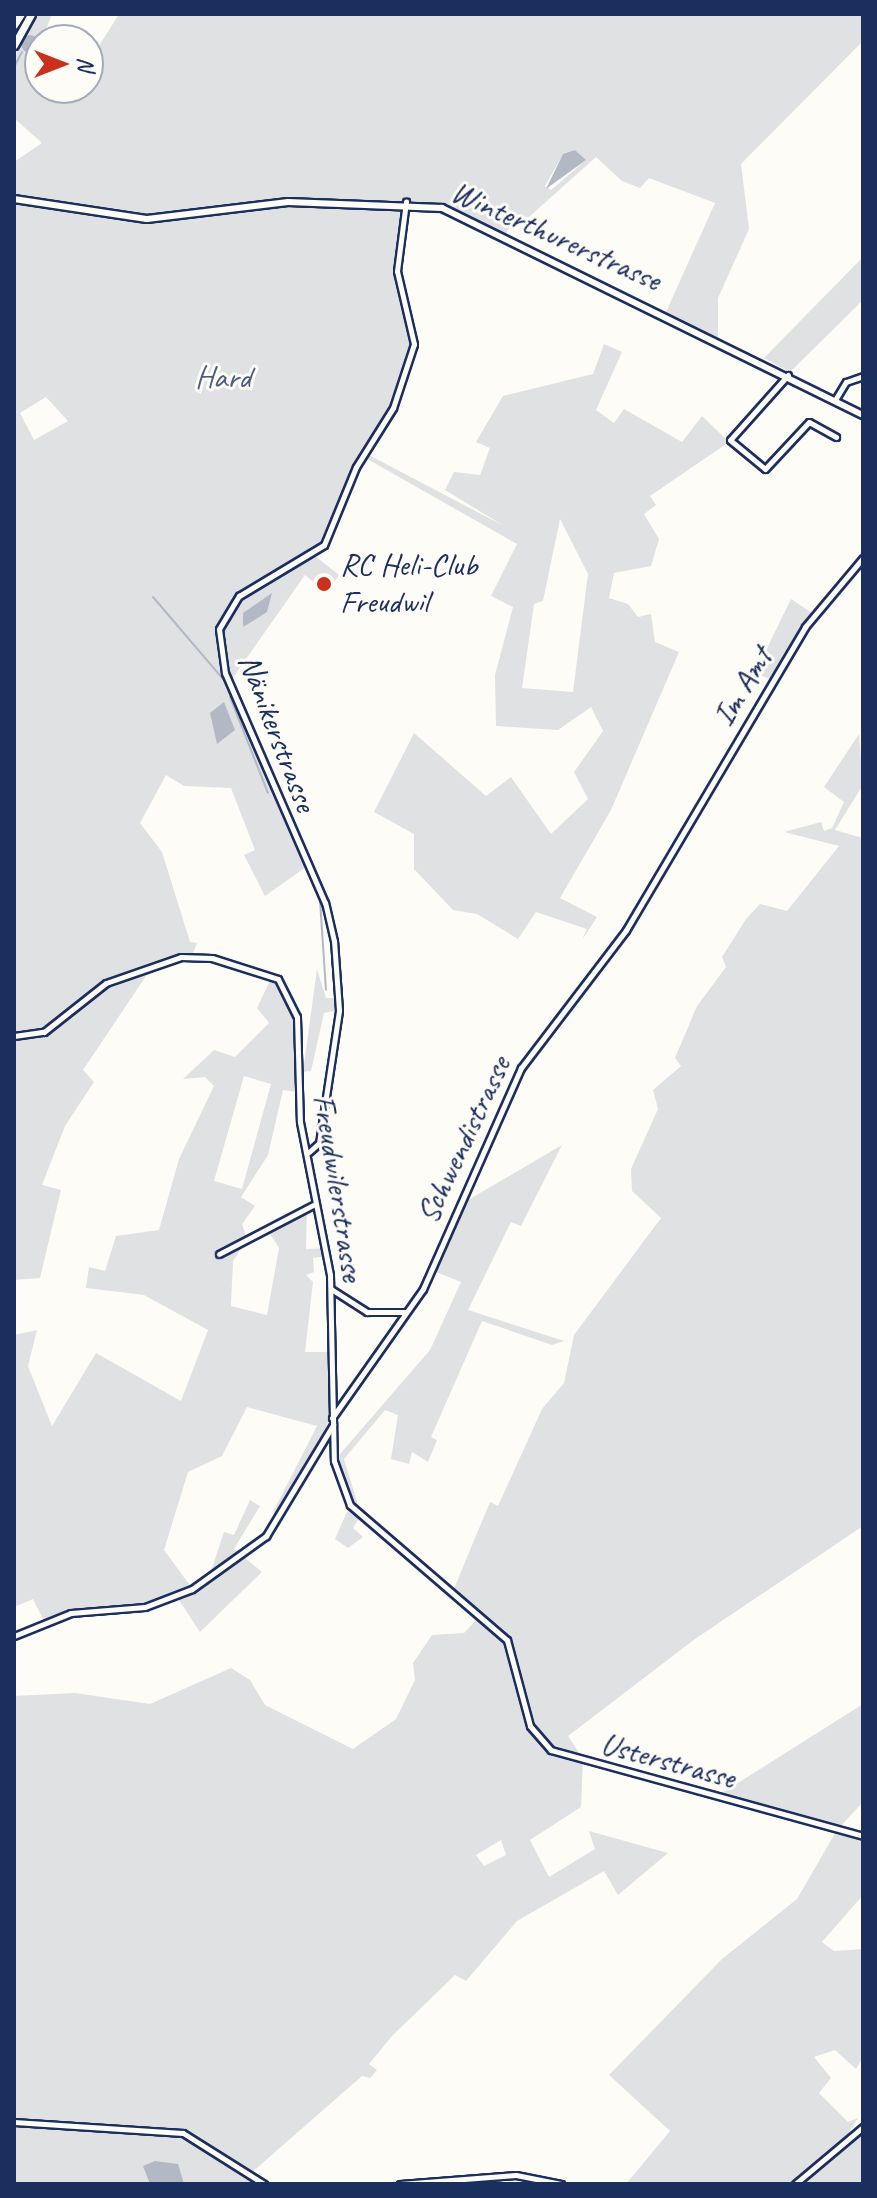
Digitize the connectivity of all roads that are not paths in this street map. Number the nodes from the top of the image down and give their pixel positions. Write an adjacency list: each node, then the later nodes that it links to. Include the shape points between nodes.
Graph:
1 (20, 14): 3 (highway)
2 (30, 14): 4 (highway); 5 (highway)
3 (14, 22)
4 (14, 37)
5 (14, 45)
6 (14, 199): 7 (main road, Winterthurerstrasse, via 166,218 282,202)
7 (406, 202): 8 (main road, Winterthurerstrasse, via 465,216); 16 (street, Nänikerstrasse, via 397,271 414,344 393,408 356,467 324,545 239,596 219,629 229,683 325,903 334,941 339,1010 319,1143)
8 (788, 375): 10 (main road, Winterthurerstrasse); 12 (street, via 730,440 765,469 809,422)
9 (863, 376): 10 (street, via 846,382)
10 (835, 400): 11 (main road, Winterthurerstrasse)
11 (863, 415)
12 (836, 437)
13 (863, 558): 14 (street, Im Amt, via 805,627 755,723 721,762)
14 (672, 847): 20 (street, Schwendistrasse, via 626,930 512,1084)
15 (14, 1036): 16 (street, Freudwilerstrasse, via 53,1028 106,983 172,960 200,956 265,970 294,1006 300,1122)
16 (309, 1152): 17 (street, Freudwilerstrasse)
17 (313, 1205): 18 (street); 19 (street, Freudwilerstrasse, via 324,1227)
18 (219, 1254)
19 (331, 1289): 21 (street, via 361,1309); 23 (street, Freudwilerstrasse)
20 (406, 1312): 21 (street); 22 (street, Schwendistrasse)
21 (388, 1315): 22 (street)
22 (397, 1327): 23 (street, Schwendistrasse)
23 (332, 1421): 24 (street, Schwendistrasse, via 266,1536 192,1589 145,1607 71,1613); 25 (street, Freudwilerstrasse, via 335,1471 350,1505 499,1632)
24 (14, 1636)
25 (520, 1668): 26 (street, Usterstrasse, via 530,1726 562,1756)
26 (863, 1836)
27 (14, 2122): 29 (street, via 177,2132)
28 (863, 2127): 32 (street)
29 (264, 2184)
30 (400, 2184): 31 (street, via 516,2175)
31 (561, 2184)
32 (795, 2184)

